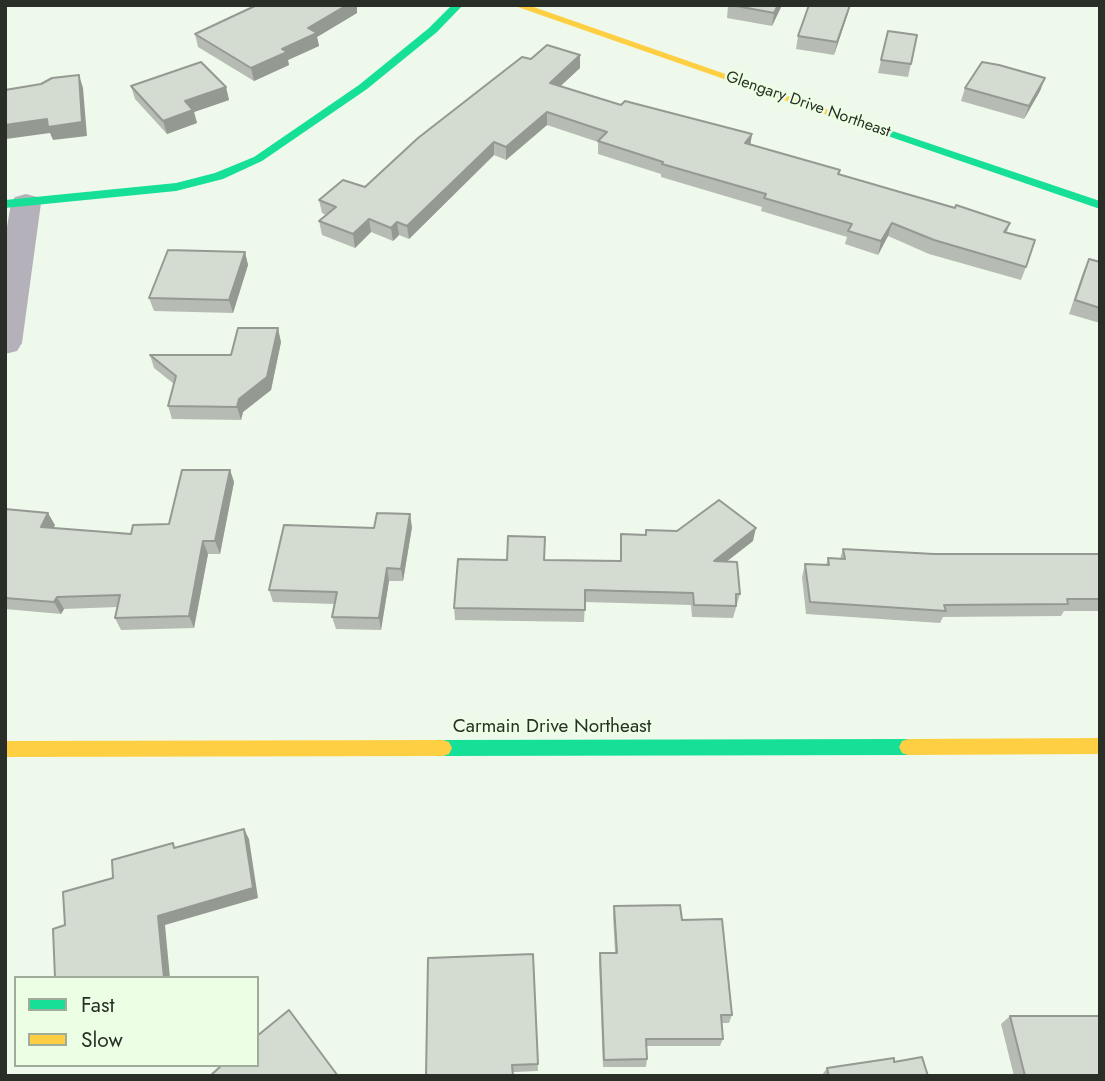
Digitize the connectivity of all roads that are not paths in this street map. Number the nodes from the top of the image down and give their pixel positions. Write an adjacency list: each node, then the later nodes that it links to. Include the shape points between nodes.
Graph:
1 (458, 5): 3 (street, via 363,87 258,159 176,187)
2 (517, 5): 4 (street, Glengary Drive Northeast)
3 (16, 203): 5 (street)
4 (1100, 205)
5 (5, 343)
6 (1100, 746): 7 (street, Carmain Drive Northeast)
7 (5, 749)

